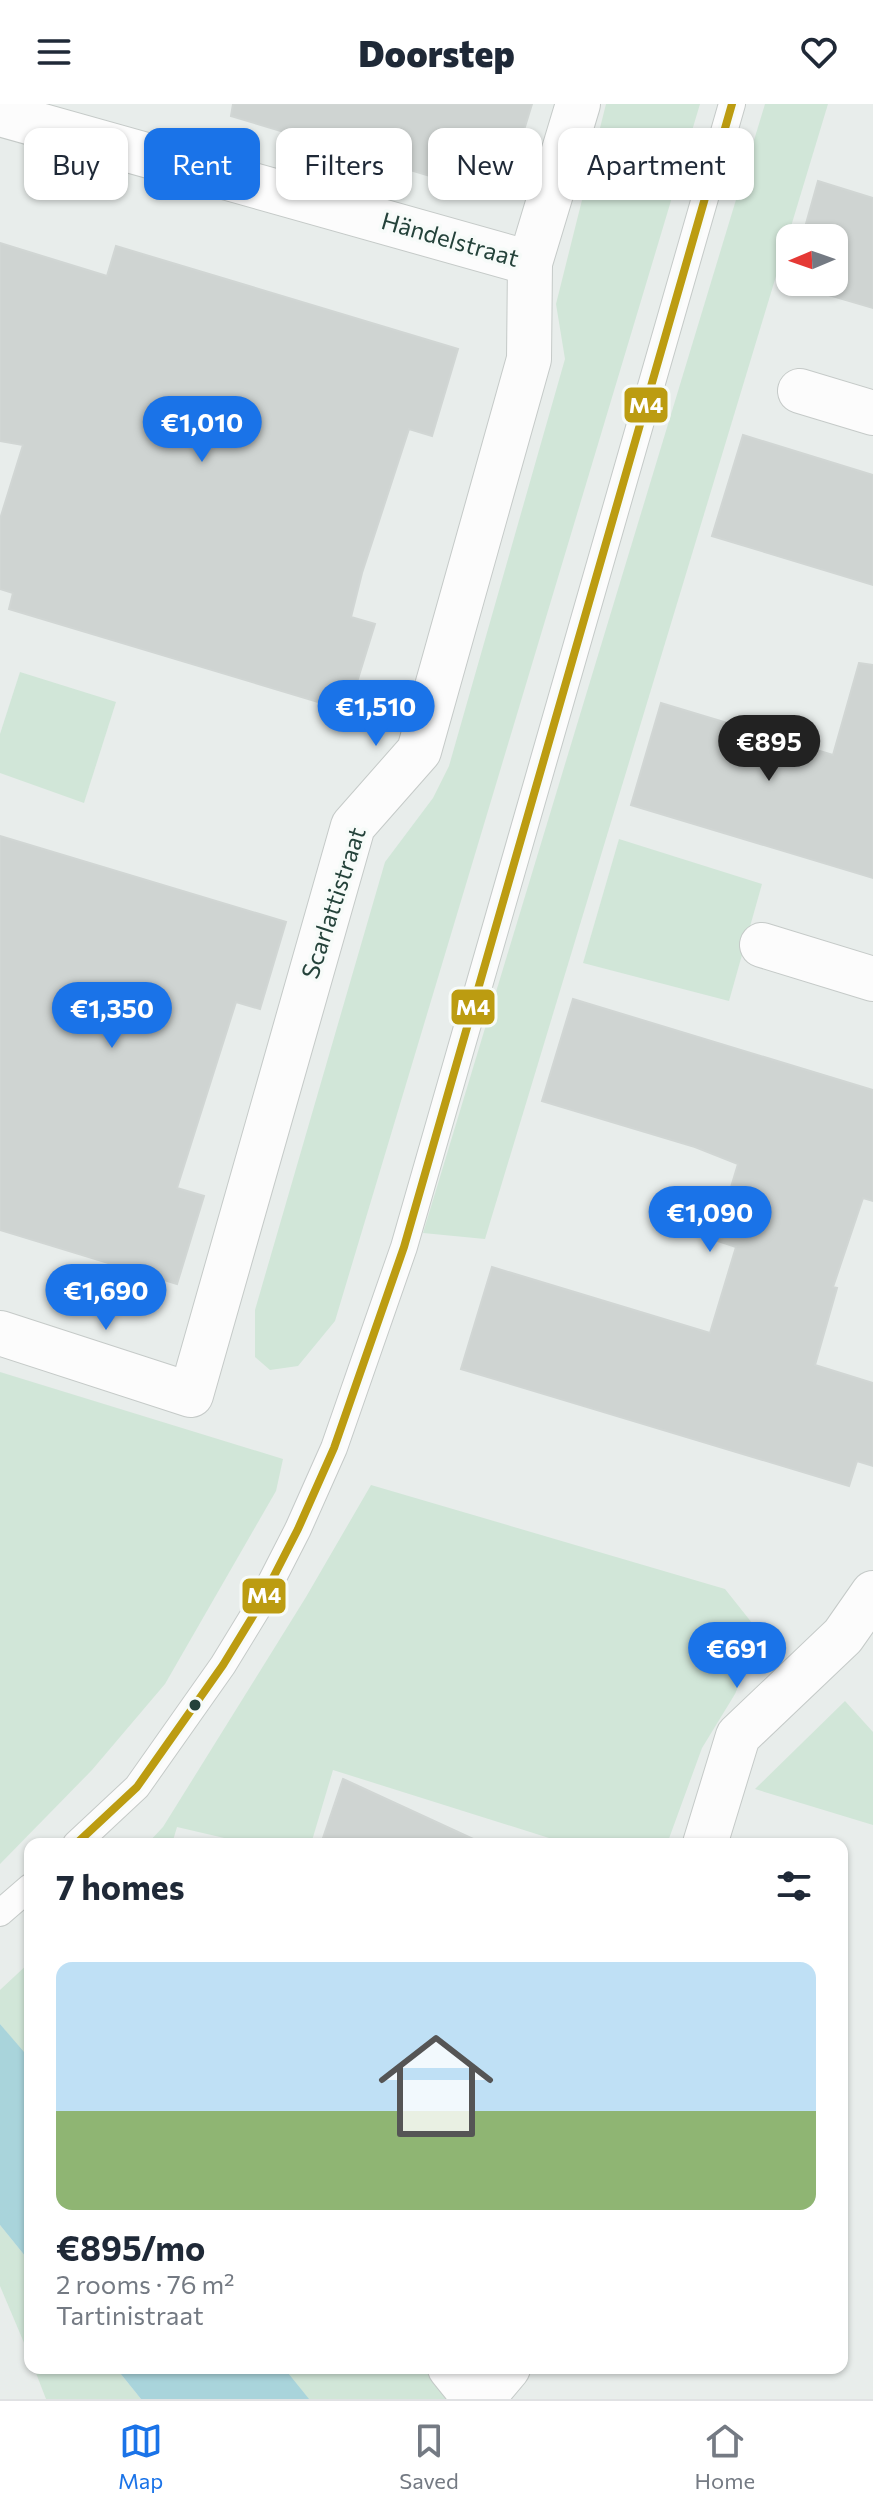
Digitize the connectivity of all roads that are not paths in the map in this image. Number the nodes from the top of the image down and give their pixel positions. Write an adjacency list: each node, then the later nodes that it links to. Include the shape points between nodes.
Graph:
1 (578, 104): 4 (street, Scarlattistraat)
2 (732, 104): 11 (lane, via 404,1247 334,1448 298,1529 223,1665 137,1787)
3 (0, 114): 4 (street, Händelstraat)
4 (530, 263): 9 (street, Scarlattistraat, via 529,359 419,751 353,826 191,1395)
5 (800, 391): 6 (street)
6 (873, 413)
7 (762, 945): 8 (street)
8 (873, 979)
9 (0, 1333)
10 (873, 1593): 12 (street, via 843,1636 738,1736)
11 (82, 1838)
12 (707, 1838)
13 (455, 2374): 15 (street)
14 (503, 2374): 16 (street)
15 (475, 2399)
16 (482, 2399)

